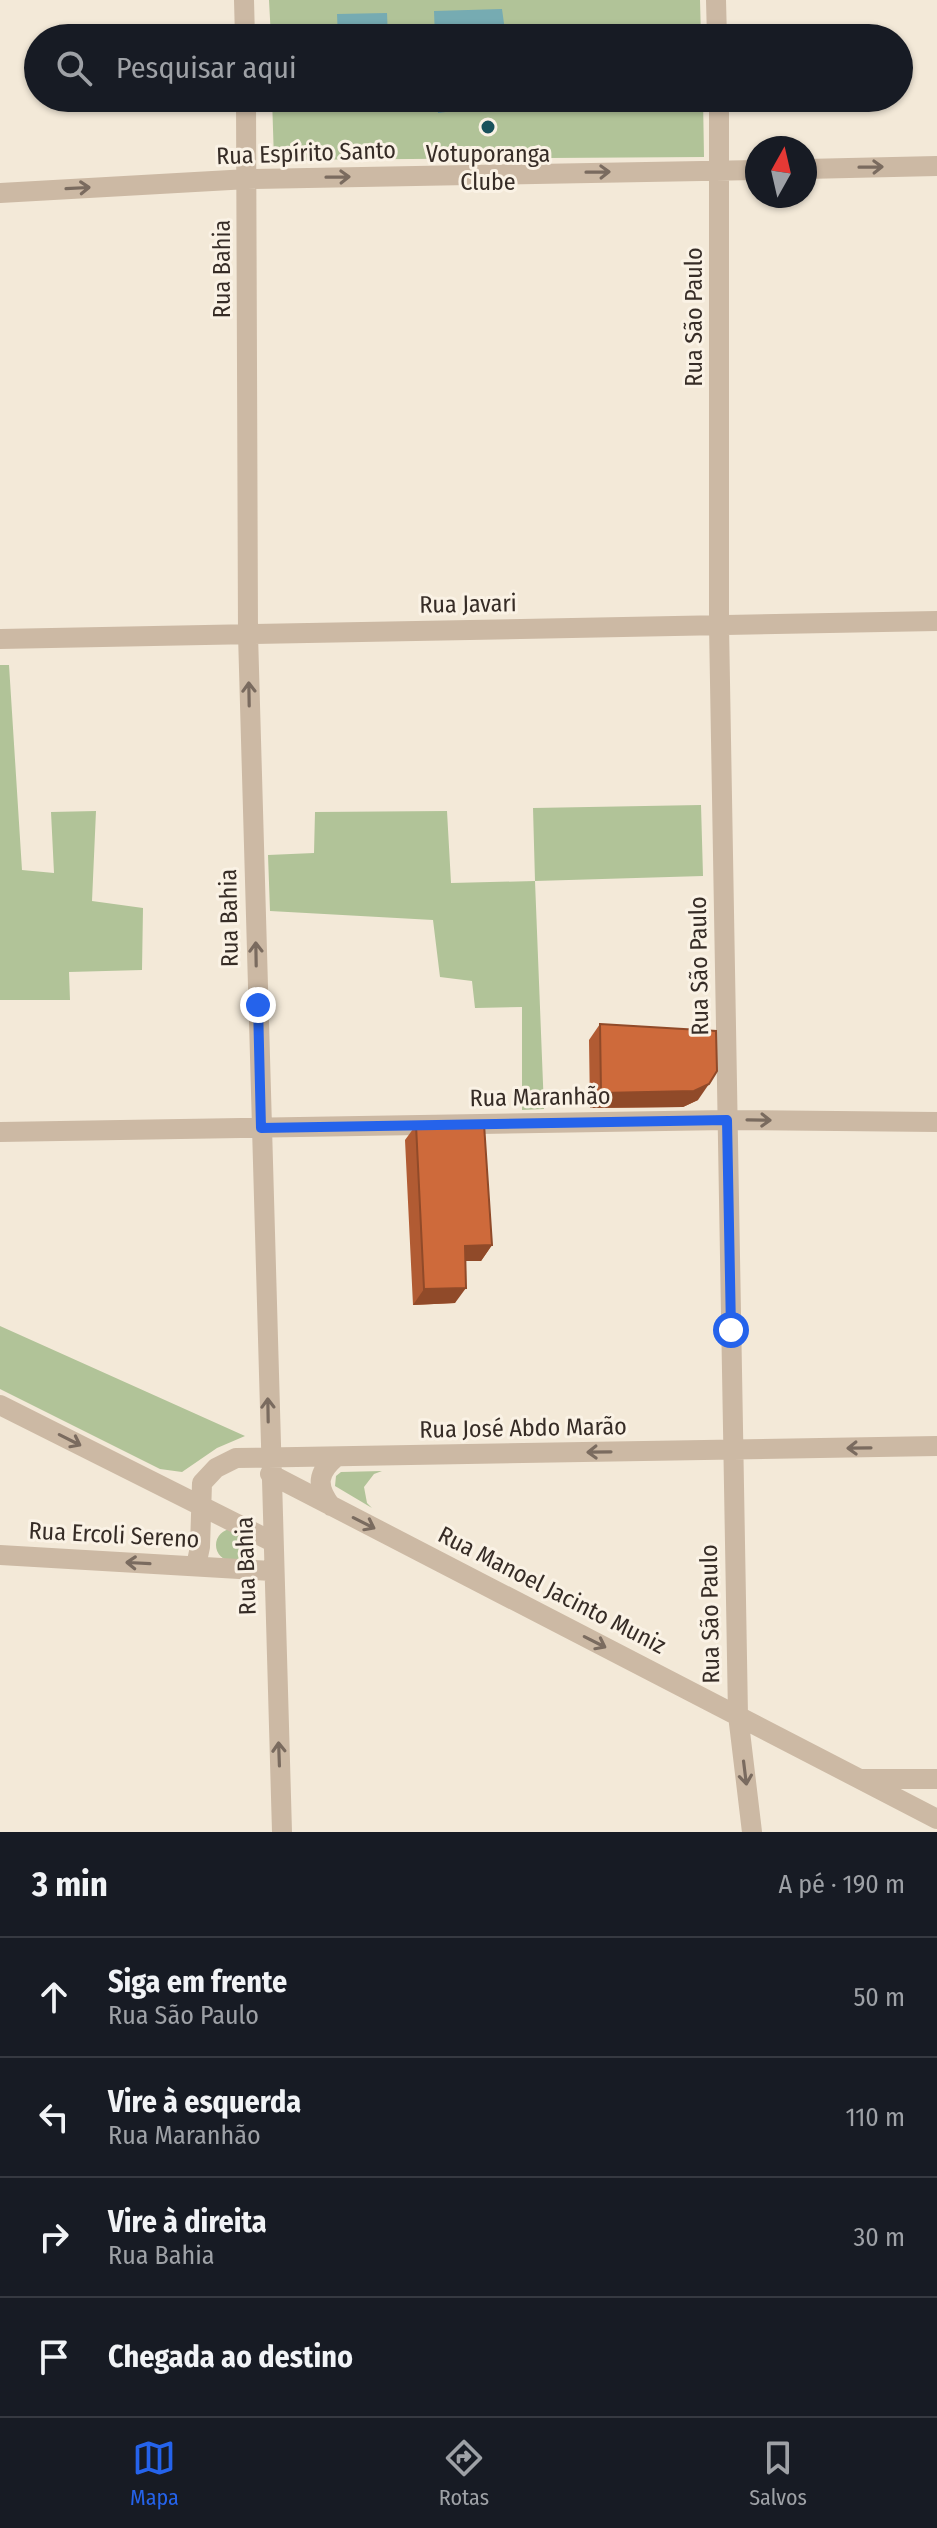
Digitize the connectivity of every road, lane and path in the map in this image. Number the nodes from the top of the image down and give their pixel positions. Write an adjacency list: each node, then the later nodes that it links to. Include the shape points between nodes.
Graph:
1 (244, 0): 3 (street)
2 (716, 0): 4 (street)
3 (245, 24)
4 (717, 24)
5 (246, 112): 11 (street, Rua Bahia)
6 (719, 112): 9 (street, Rua São Paulo)
7 (937, 166): 8 (street, one-way to 7)
8 (817, 169)
9 (720, 170): 10 (street, Rua Espírito Santo); 11 (street, Rua Espírito Santo, one-way to 9); 14 (street, Rua São Paulo)
10 (745, 170)
11 (248, 179): 12 (street, Rua Espírito Santo, one-way to 11); 15 (street, Rua Bahia)
12 (0, 193)
13 (937, 621): 14 (street, Rua Javari)
14 (719, 625): 15 (street, Rua Javari); 17 (street, Rua São Paulo)
15 (248, 634): 16 (street, Rua Javari); 19 (street, Rua Bahia, one-way to 15)
16 (0, 639)
17 (727, 1120): 18 (street, Rua Maranhão, one-way to 18); 19 (street, Rua Maranhão); 23 (street, Rua São Paulo)
18 (937, 1122)
19 (261, 1128): 20 (street, Rua Maranhão); 25 (street, Rua Bahia, one-way to 19)
20 (0, 1132)
21 (0, 1405): 26 (street, one-way to 26)
22 (937, 1446): 23 (street, Rua José Abdo Marão, one-way to 23)
23 (733, 1450): 24 (street, Rua José Abdo Marão, one-way to 24); 32 (street, Rua São Paulo)
24 (336, 1457): 25 (street, Rua José Abdo Marão); 27 (street, via 323,1467 319,1480)
25 (269, 1466): 26 (street, Rua José Abdo Marão, via 236,1458 216,1468 202,1483); 27 (street, Rua Manoel Jacinto Muniz); 28 (street, Rua Bahia)
26 (201, 1506): 28 (street); 30 (street, Rua José Abdo Marão)
27 (331, 1506): 32 (street, Rua Manoel Jacinto Muniz, one-way to 32)
28 (271, 1541): 31 (street, Rua Bahia)
29 (0, 1555): 30 (street, Rua Ercoli Sereno, one-way to 29)
30 (196, 1566): 31 (street, Rua Ercoli Sereno)
31 (272, 1571): 36 (street, Rua Bahia, one-way to 31)
32 (738, 1715): 33 (street, Rua Manoel Jacinto Muniz); 37 (street, Rua São Paulo, one-way to 37)
33 (854, 1779): 34 (street); 35 (street, Rua Manoel Jacinto Muniz)
34 (937, 1779)
35 (937, 1819)
36 (282, 1832)
37 (752, 1832)

